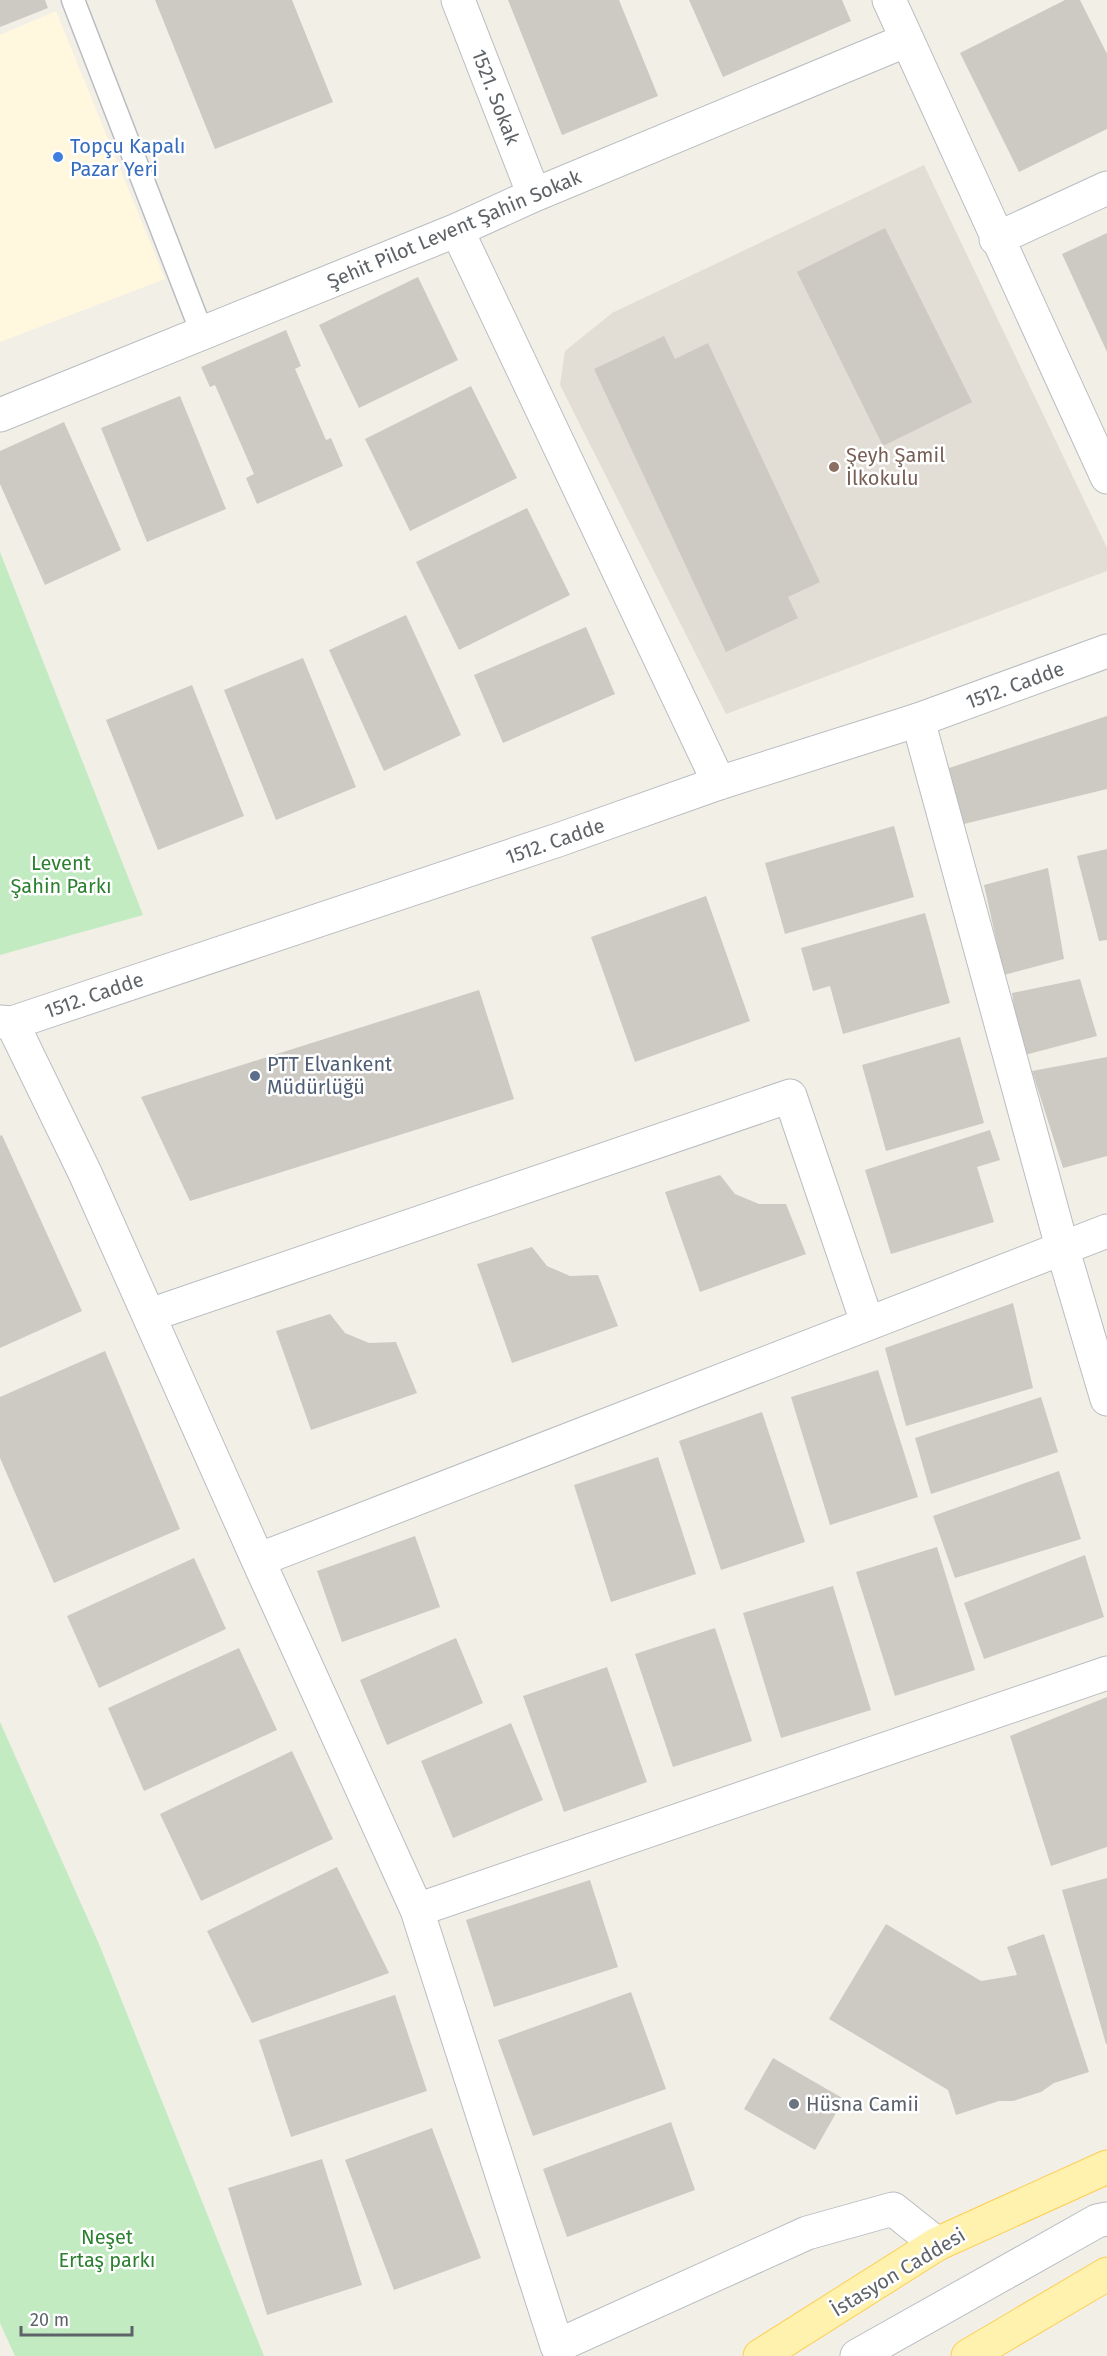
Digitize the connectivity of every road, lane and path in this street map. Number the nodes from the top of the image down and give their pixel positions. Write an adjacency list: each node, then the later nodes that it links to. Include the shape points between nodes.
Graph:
1 (73, 0): 9 (lane)
2 (458, 0): 6 (street, 1521. Sokak)
3 (889, 0): 4 (street)
4 (907, 40): 6 (street, Şehit Pilot Levent Şahin Sokak); 8 (street)
5 (1107, 188): 8 (street)
6 (534, 195): 7 (street, Şehit Pilot Levent Şahin Sokak)
7 (456, 230): 9 (street, Şehit Pilot Levent Şahin Sokak); 14 (street)
8 (996, 239): 11 (street)
9 (202, 333): 10 (street, Şehit Pilot Levent Şahin Sokak)
10 (0, 414)
11 (1107, 477)
12 (1107, 651): 13 (street, 1512. Cadde)
13 (918, 720): 14 (street, 1512. Cadde); 17 (street)
14 (719, 783): 15 (street, 1512. Cadde)
15 (6, 1022): 18 (street, via 86,1173)
16 (1107, 1231): 17 (street)
17 (1062, 1247): 19 (street); 20 (street)
18 (150, 1315): 19 (street, via 790,1096); 21 (street)
19 (867, 1322): 21 (street)
20 (1107, 1399)
21 (258, 1560): 23 (street)
22 (1107, 1673): 23 (street)
23 (417, 1910): 26 (street, via 557,2346 807,2233 892,2209)
24 (1107, 2167): 26 (main road, İstasyon Caddesi)
25 (1107, 2219): 29 (street, via 1097,2221)
26 (936, 2244): 28 (main road, İstasyon Caddesi)
27 (1107, 2274): 30 (main road)
28 (760, 2356)
29 (857, 2356)
30 (968, 2356)

